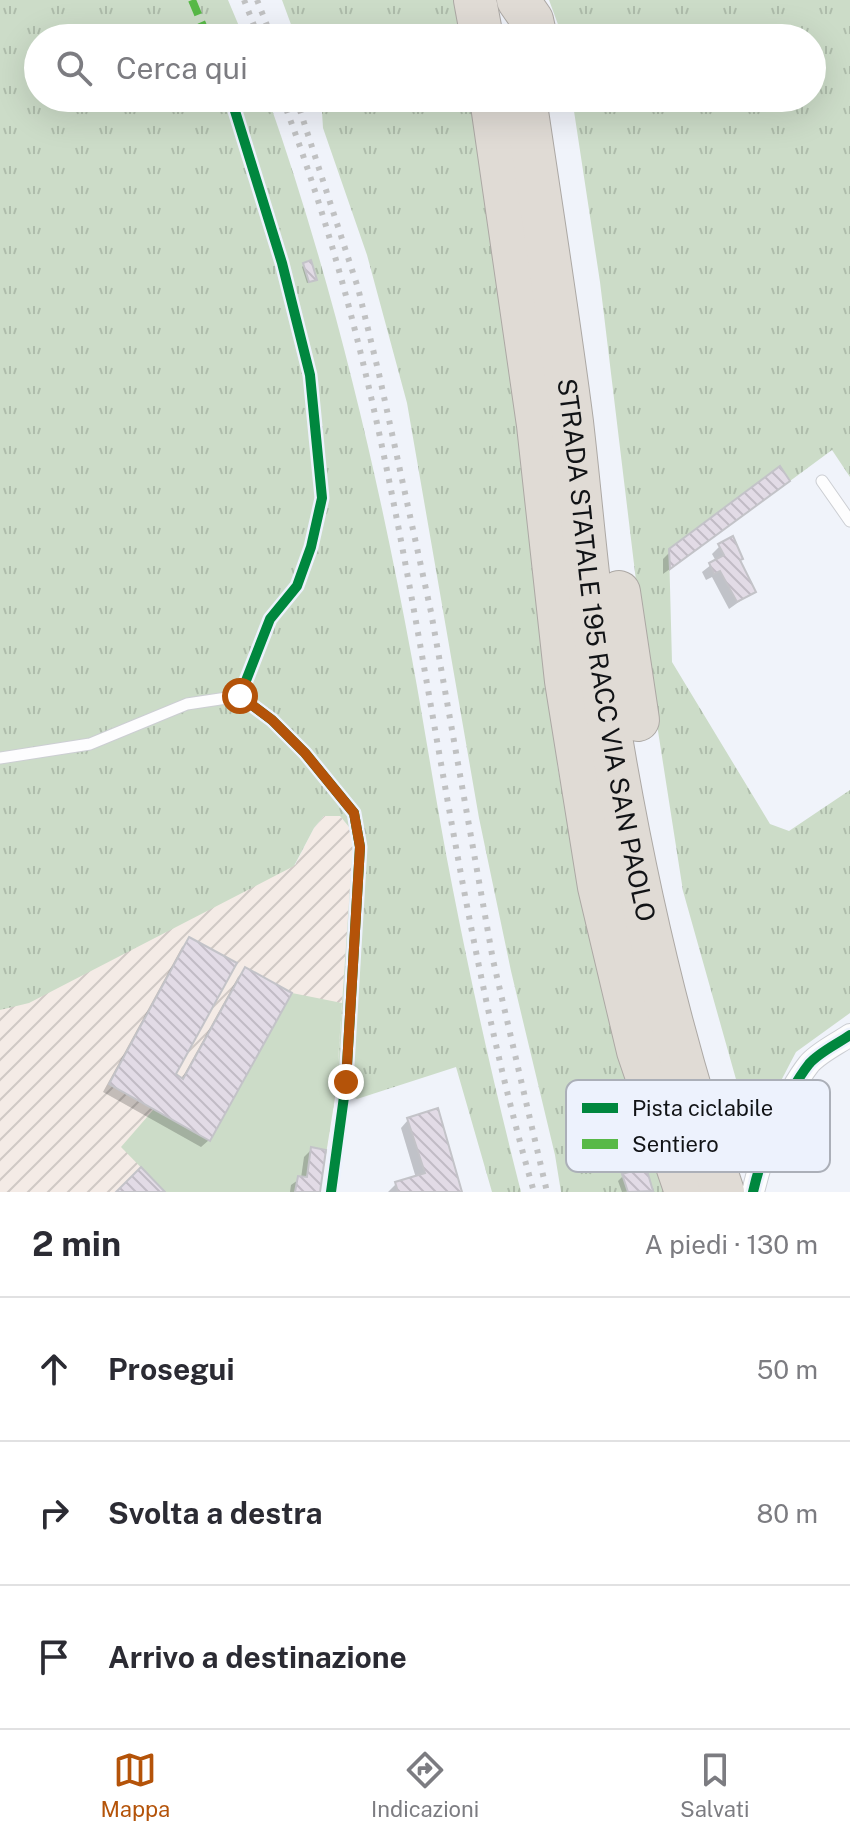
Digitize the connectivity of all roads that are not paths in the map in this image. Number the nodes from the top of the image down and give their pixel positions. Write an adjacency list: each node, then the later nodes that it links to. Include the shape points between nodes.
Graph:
1 (475, 0): 4 (highway)
2 (510, 0): 5 (highway)
3 (518, 0): 6 (highway)
4 (479, 24)
5 (514, 24)
6 (533, 24)
7 (494, 112): 10 (highway, STRADA STATALE 195 RACC VIA SAN PAOLO)
8 (526, 112): 10 (highway, STRADA STATALE 195 RACC VIA SAN PAOLO)
9 (552, 112): 17 (highway, via 669,908)
10 (554, 422): 15 (highway, STRADA STATALE 195 RACC VIA SAN PAOLO, via 566,681 599,887); 16 (highway, STRADA STATALE 195 RACC VIA SAN PAOLO, via 627,820)
11 (822, 481): 12 (lane)
12 (850, 521)
13 (0, 758): 23 (lane, via 90,744 187,704 240,696 294,742 354,813 360,863 346,1082)
14 (850, 1035): 18 (street, via 810,1063)
15 (648, 1080)
16 (686, 1080)
17 (711, 1080)
18 (800, 1080)
19 (679, 1172): 24 (highway, STRADA STATALE 195 RACC VIA SAN PAOLO)
20 (716, 1172): 25 (highway, STRADA STATALE 195 RACC VIA SAN PAOLO)
21 (740, 1172): 26 (highway)
22 (758, 1172): 27 (street)
23 (331, 1192)
24 (686, 1192)
25 (723, 1192)
26 (746, 1192)
27 (753, 1192)

